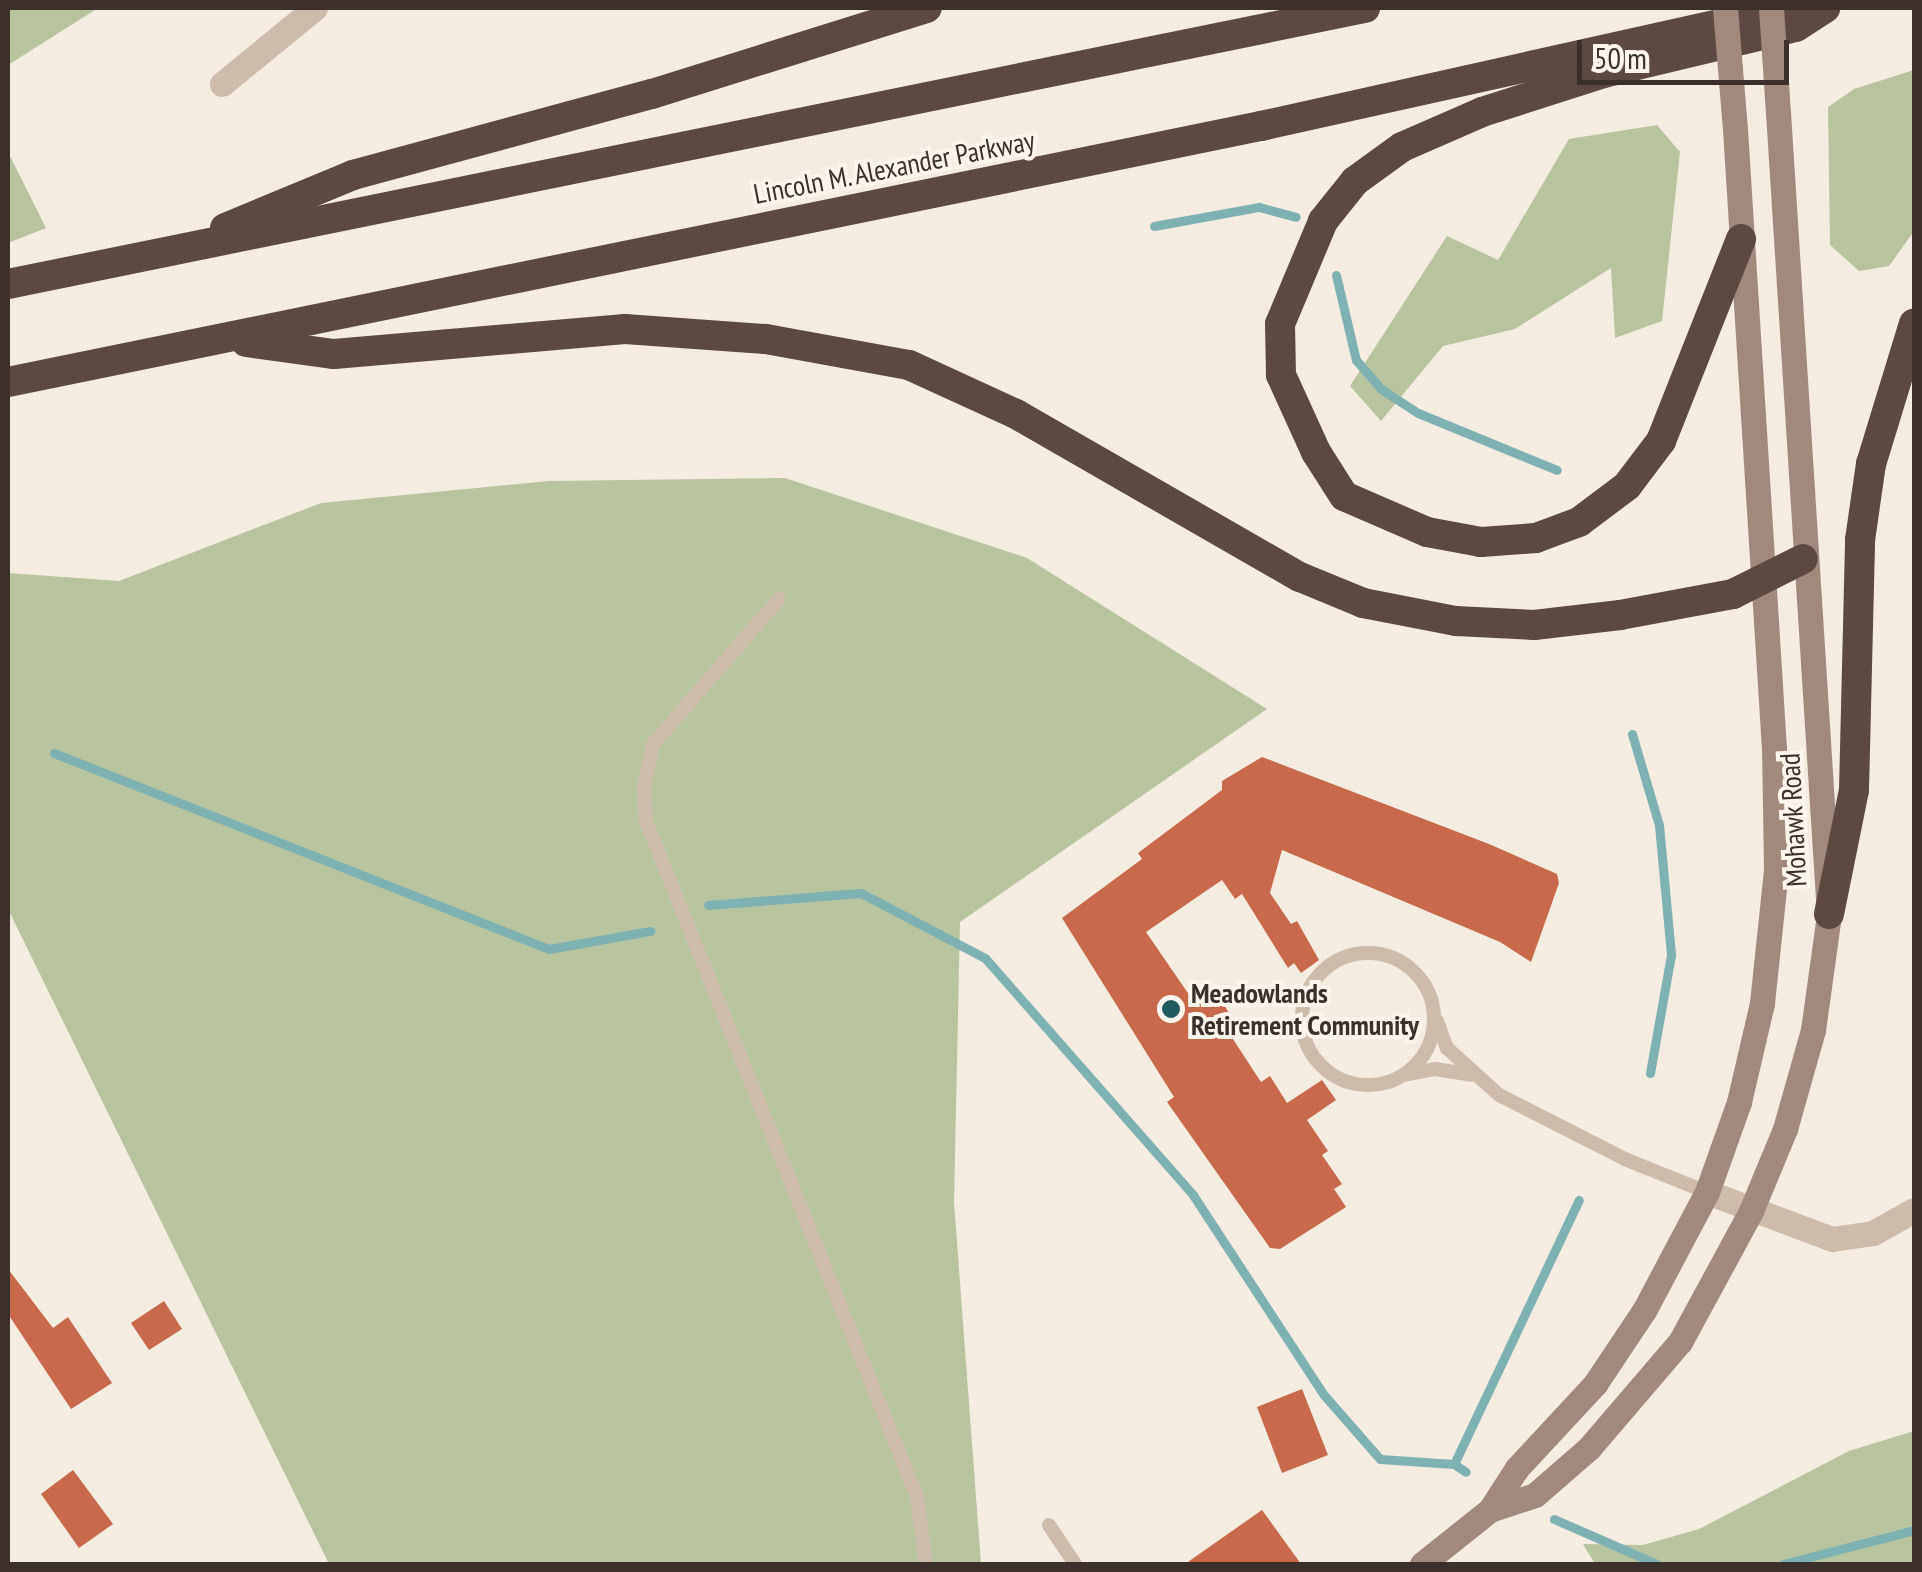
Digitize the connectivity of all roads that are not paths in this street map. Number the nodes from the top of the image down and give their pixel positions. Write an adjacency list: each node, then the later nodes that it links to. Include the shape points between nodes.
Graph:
1 (315, 8): 8 (street)
2 (927, 8): 10 (highway, via 652,94 354,174)
3 (1366, 8): 10 (highway)
4 (1725, 8): 9 (main road, Mohawk Road, bridge)
5 (1771, 8): 15 (main road, Mohawk Road, bridge)
6 (1791, 8): 13 (highway, Lincoln M. Alexander Parkway, via 1261,126)
7 (1825, 8): 9 (highway, via 1796,27 1604,73 1482,112 1402,147 1355,182 1324,221 1280,324 1281,375 1344,496 1427,532 1481,542 1536,538 1579,522 1627,486 1660,441)
8 (222, 84)
9 (1742, 238): 16 (main road, Mohawk Road)
10 (165, 253): 11 (highway)
11 (8, 284)
12 (1914, 324): 18 (highway, via 1870,464 1860,540 1854,790)
13 (229, 339): 14 (highway, Lincoln M. Alexander Parkway); 16 (highway, via 334,354 625,328 766,339 910,365 1016,414 1300,577 1363,603 1456,621 1534,625 1620,615 1733,594)
14 (8, 382)
15 (1803, 558): 16 (highway); 18 (main road, Mohawk Road)
16 (1758, 582): 22 (main road, Mohawk Road, via 1771,685 1776,870 1762,1003 1739,1102)
17 (779, 599): 27 (lane, via 653,744 644,787 646,820 917,1498)
18 (1828, 914): 23 (main road, Mohawk Road, via 1814,1030 1785,1129)
19 (1435, 1016): 20 (lane, via 1446,1048); 21 (lane, via 1426,1049); 21 (lane, via 1417,974 1374,953 1329,965 1308,990 1304,1036 1330,1074 1374,1085)
20 (1472, 1075): 21 (lane, via 1435,1069); 22 (lane, via 1626,1160)
21 (1404, 1076)
22 (1708, 1192): 23 (street); 25 (main road, Mohawk Road, via 1612,1360 1517,1468)
23 (1751, 1211): 24 (street, via 1832,1239 1873,1233); 25 (main road, Mohawk Road, via 1680,1342 1630,1408 1535,1495)
24 (1914, 1212)
25 (1490, 1510): 29 (main road, Mohawk Road)
26 (1049, 1526): 28 (lane)
27 (926, 1564)
28 (1074, 1564)
29 (1422, 1564)

